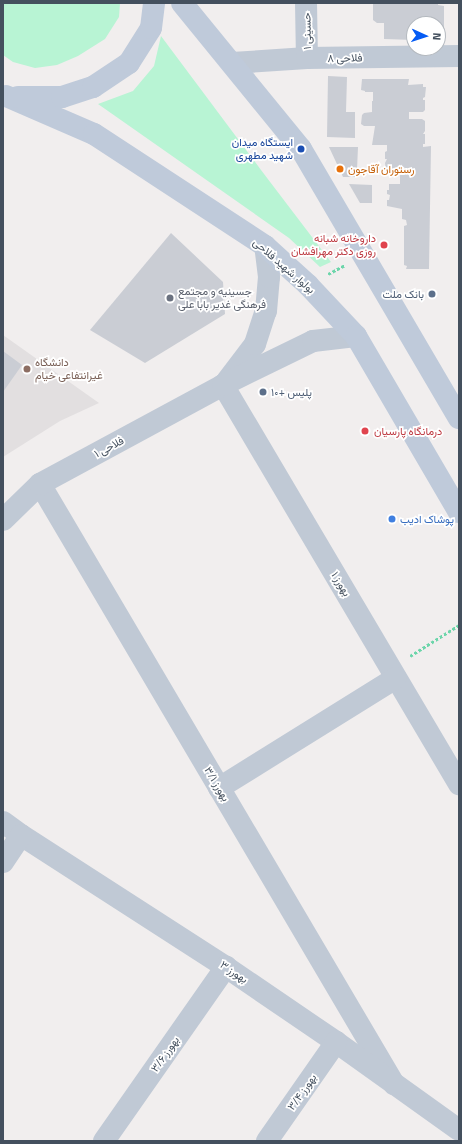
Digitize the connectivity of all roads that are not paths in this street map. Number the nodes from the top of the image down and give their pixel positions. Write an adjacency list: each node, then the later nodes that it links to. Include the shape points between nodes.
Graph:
1 (154, 3): 7 (main road, via 151,28 129,63 93,87 62,97 32,98)
2 (182, 3): 6 (main road)
3 (306, 3): 5 (street, حسینی ۱)
4 (459, 56): 5 (street, فلاحی ۸)
5 (307, 58): 6 (street, فلاحی ۸)
6 (232, 63): 11 (main road, via 301,149)
7 (4, 95): 8 (main road, بولوار شهید فلاحی, via 94,134)
8 (265, 246): 9 (main road, بولوار شهید فلاحی, via 308,285); 10 (street, فلاحی ۱, via 269,277 266,311 255,344)
9 (356, 336): 10 (street, فلاحی ۱, via 312,341); 13 (main road, بولوار شهید فلاحی)
10 (223, 385): 12 (street, فلاحی ۱); 15 (street, بهورز ۱)
11 (459, 418)
12 (40, 484): 14 (street, فلاحی ۱); 17 (street, بهورز ۳/۱)
13 (459, 512)
14 (3, 520)
15 (393, 673): 16 (street, بهورز ۱); 17 (street)
16 (459, 784)
17 (219, 788): 23 (street, بهورز ۳/۱)
18 (3, 822): 19 (street, بهورز ۳)
19 (21, 835): 20 (street); 21 (street, بهورز ۳)
20 (3, 862)
21 (226, 967): 22 (street, بهورز ۳); 25 (street, بهورز ۳/۶)
22 (336, 1042): 23 (street, بهورز ۳); 26 (street, بهورز ۳/۴)
23 (394, 1084): 24 (street, بهورز ۳)
24 (459, 1130)
25 (104, 1141)
26 (267, 1141)

